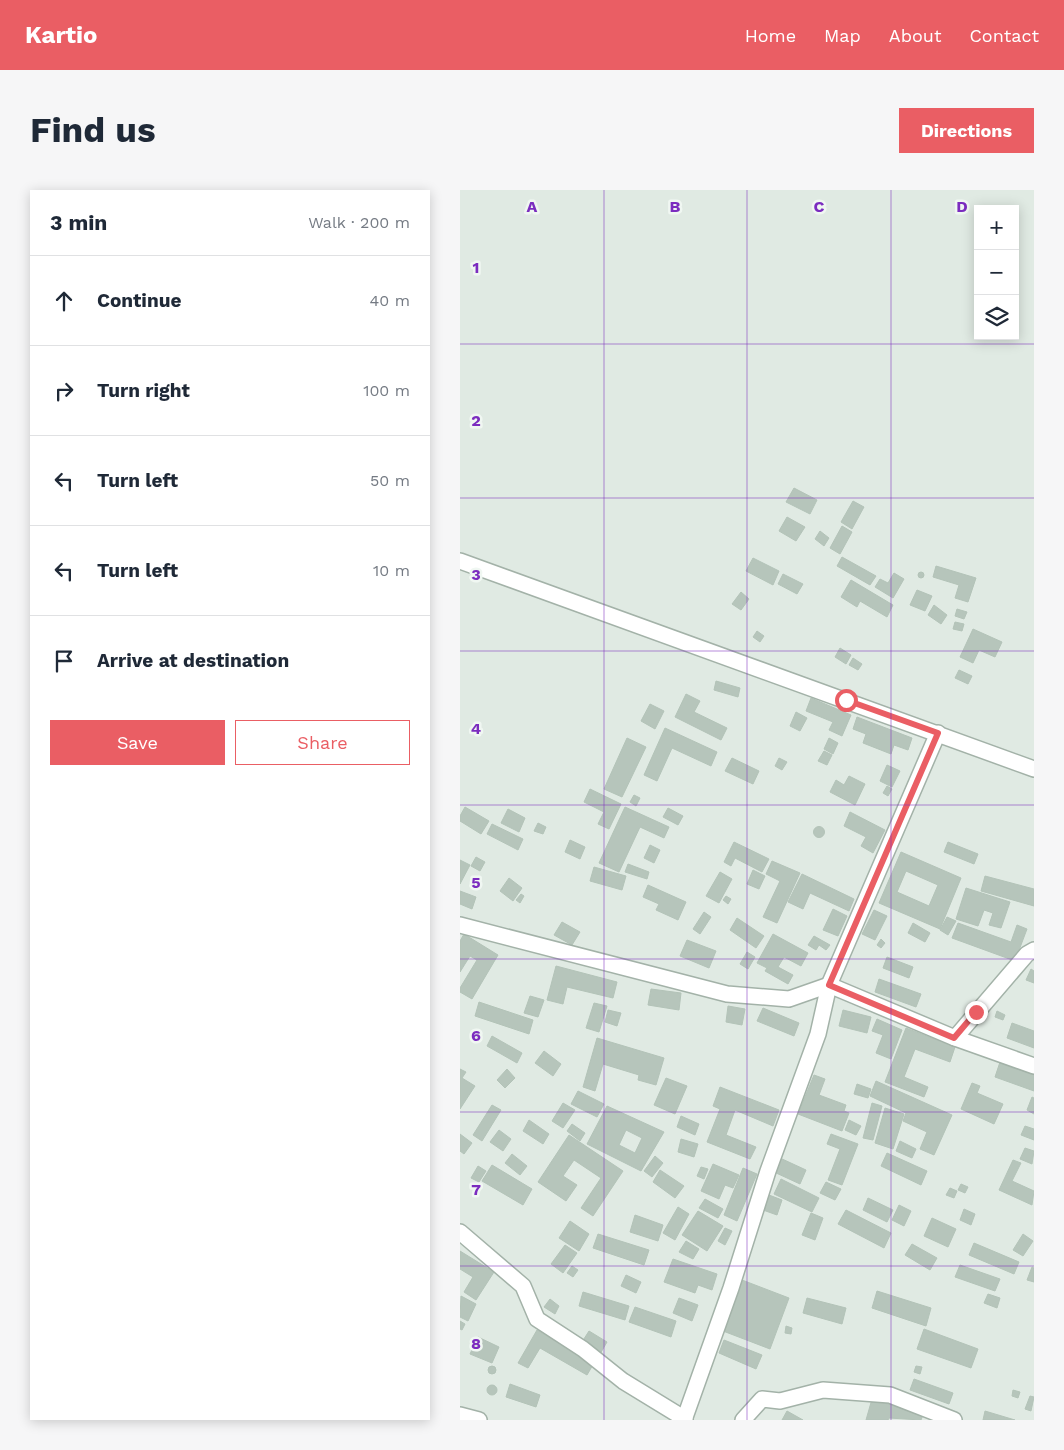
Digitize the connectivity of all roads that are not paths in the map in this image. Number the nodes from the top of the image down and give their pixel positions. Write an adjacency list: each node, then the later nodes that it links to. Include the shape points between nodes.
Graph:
1 (460, 561): 2 (street)
2 (938, 733): 3 (street); 6 (street)
3 (1034, 769)
4 (460, 925): 6 (street, via 727,994 789,999)
5 (1034, 950): 7 (street)
6 (829, 985): 7 (street); 11 (street, via 818,1034)
7 (954, 1038): 8 (street)
8 (1034, 1066)
9 (460, 1232): 11 (street, via 524,1286 537,1319 583,1349 623,1381)
10 (460, 1415): 12 (street)
11 (684, 1419)
12 (479, 1420)
13 (743, 1420): 14 (street, via 762,1398 780,1401 823,1390 890,1395)
14 (954, 1420)

